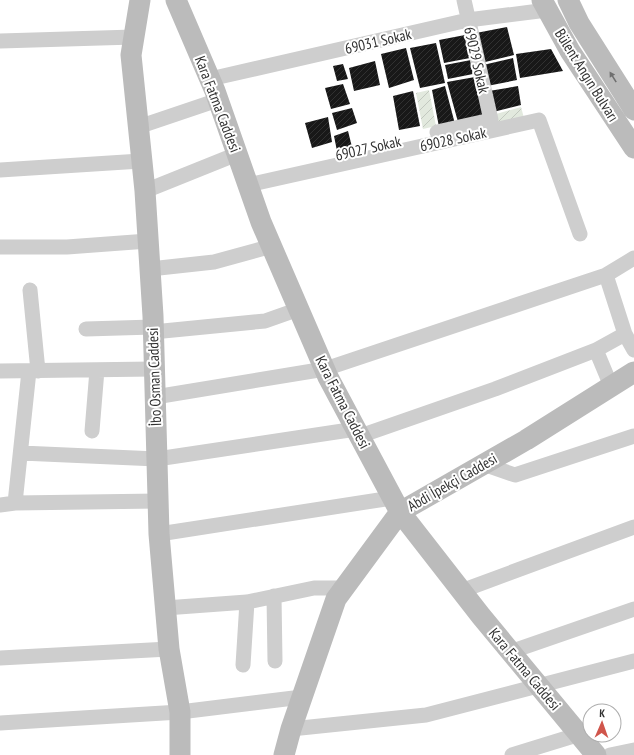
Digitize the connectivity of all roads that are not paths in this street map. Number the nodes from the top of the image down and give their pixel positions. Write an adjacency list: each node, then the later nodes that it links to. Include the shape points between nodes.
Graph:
1 (140, 0): 7 (main road, İbo Osman Caddesi)
2 (176, 0): 9 (main road, Kara Fatma Caddesi)
3 (464, 0): 6 (street, 69029 Sokak)
4 (568, 0): 11 (main road, Bülent Angın Bulvarı, one-way to 4, via 579,23)
5 (544, 5): 6 (street, 69031 Sokak); 14 (main road, Bülent Angın Bulvarı, via 570,51)
6 (468, 20): 9 (street, 69031 Sokak); 12 (street, 69029 Sokak)
7 (134, 36): 8 (street); 13 (main road, İbo Osman Caddesi, via 130,55)
8 (0, 41)
9 (210, 79): 10 (main road, Kara Fatma Caddesi)
10 (218, 100): 13 (street); 15 (main road, Kara Fatma Caddesi)
11 (634, 110)
12 (491, 120): 18 (street, 69027 Sokak)
13 (138, 127): 16 (main road, İbo Osman Caddesi)
14 (634, 148)
15 (238, 154): 18 (main road, Kara Fatma Caddesi); 19 (street)
16 (141, 161): 17 (street); 19 (main road, İbo Osman Caddesi)
17 (0, 170)
18 (247, 181): 20 (street, 69028 Sokak, via 539,120); 22 (main road, Kara Fatma Caddesi)
19 (144, 191): 21 (main road, İbo Osman Caddesi)
20 (580, 234)
21 (148, 241): 23 (street, via 67,247); 25 (main road, İbo Osman Caddesi)
22 (272, 246): 25 (street, via 214,262); 28 (main road, Kara Fatma Caddesi)
23 (0, 247)
24 (634, 258): 26 (street)
25 (150, 269): 30 (main road, İbo Osman Caddesi)
26 (606, 275): 31 (street); 35 (street)
27 (30, 290): 37 (street)
28 (299, 309): 30 (street, via 265,321); 35 (main road, Kara Fatma Caddesi)
29 (86, 329): 30 (street)
30 (153, 329): 34 (main road, İbo Osman Caddesi)
31 (625, 334): 32 (street); 33 (street)
32 (596, 350): 40 (street); 43 (street, via 495,388)
33 (634, 350)
34 (154, 369): 36 (street); 41 (main road, İbo Osman Caddesi)
35 (325, 369): 41 (street); 43 (main road, Kara Fatma Caddesi)
36 (98, 370): 37 (street); 42 (street)
37 (33, 371): 38 (street); 45 (street)
38 (0, 372)
39 (634, 372): 40 (main road, Abdi İpekçi Caddesi)
40 (611, 386): 47 (main road, Abdi İpekçi Caddesi)
41 (155, 397): 46 (main road, İbo Osman Caddesi)
42 (92, 431)
43 (358, 433): 46 (street); 51 (main road, Kara Fatma Caddesi)
44 (634, 436): 47 (street, via 515,475)
45 (21, 453): 46 (street); 49 (street)
46 (157, 459): 48 (main road, İbo Osman Caddesi)
47 (483, 464): 51 (main road, Abdi İpekçi Caddesi)
48 (158, 501): 49 (street); 53 (main road, İbo Osman Caddesi)
49 (15, 503): 50 (street)
50 (0, 505)
51 (396, 505): 53 (street); 54 (main road, Abdi İpekçi Caddesi); 55 (main road, Kara Fatma Caddesi)
52 (634, 527): 55 (street)
53 (159, 534): 58 (main road, İbo Osman Caddesi)
54 (344, 588): 56 (street, via 314,588); 67 (main road, Abdi İpekçi Caddesi, via 336,598)
55 (461, 591): 61 (main road, Kara Fatma Caddesi)
56 (274, 596): 57 (street); 63 (street)
57 (247, 602): 58 (street); 65 (street)
58 (164, 608): 60 (main road, İbo Osman Caddesi)
59 (634, 608): 61 (street)
60 (169, 649): 62 (street); 68 (main road, İbo Osman Caddesi)
61 (510, 652): 66 (main road, Kara Fatma Caddesi)
62 (0, 658)
63 (275, 661)
64 (634, 661): 66 (street)
65 (243, 665)
66 (540, 687): 70 (street, via 426,715); 71 (main road, Kara Fatma Caddesi)
67 (302, 697): 68 (street); 70 (main road, Abdi İpekçi Caddesi)
68 (180, 712): 69 (street); 73 (main road, İbo Osman Caddesi)
69 (0, 723)
70 (291, 729): 74 (main road, Abdi İpekçi Caddesi)
71 (580, 734): 75 (street); 76 (main road, Kara Fatma Caddesi)
72 (634, 750): 77 (street)
73 (180, 755)
74 (284, 755)
75 (512, 755)
76 (596, 755)
77 (610, 755)

